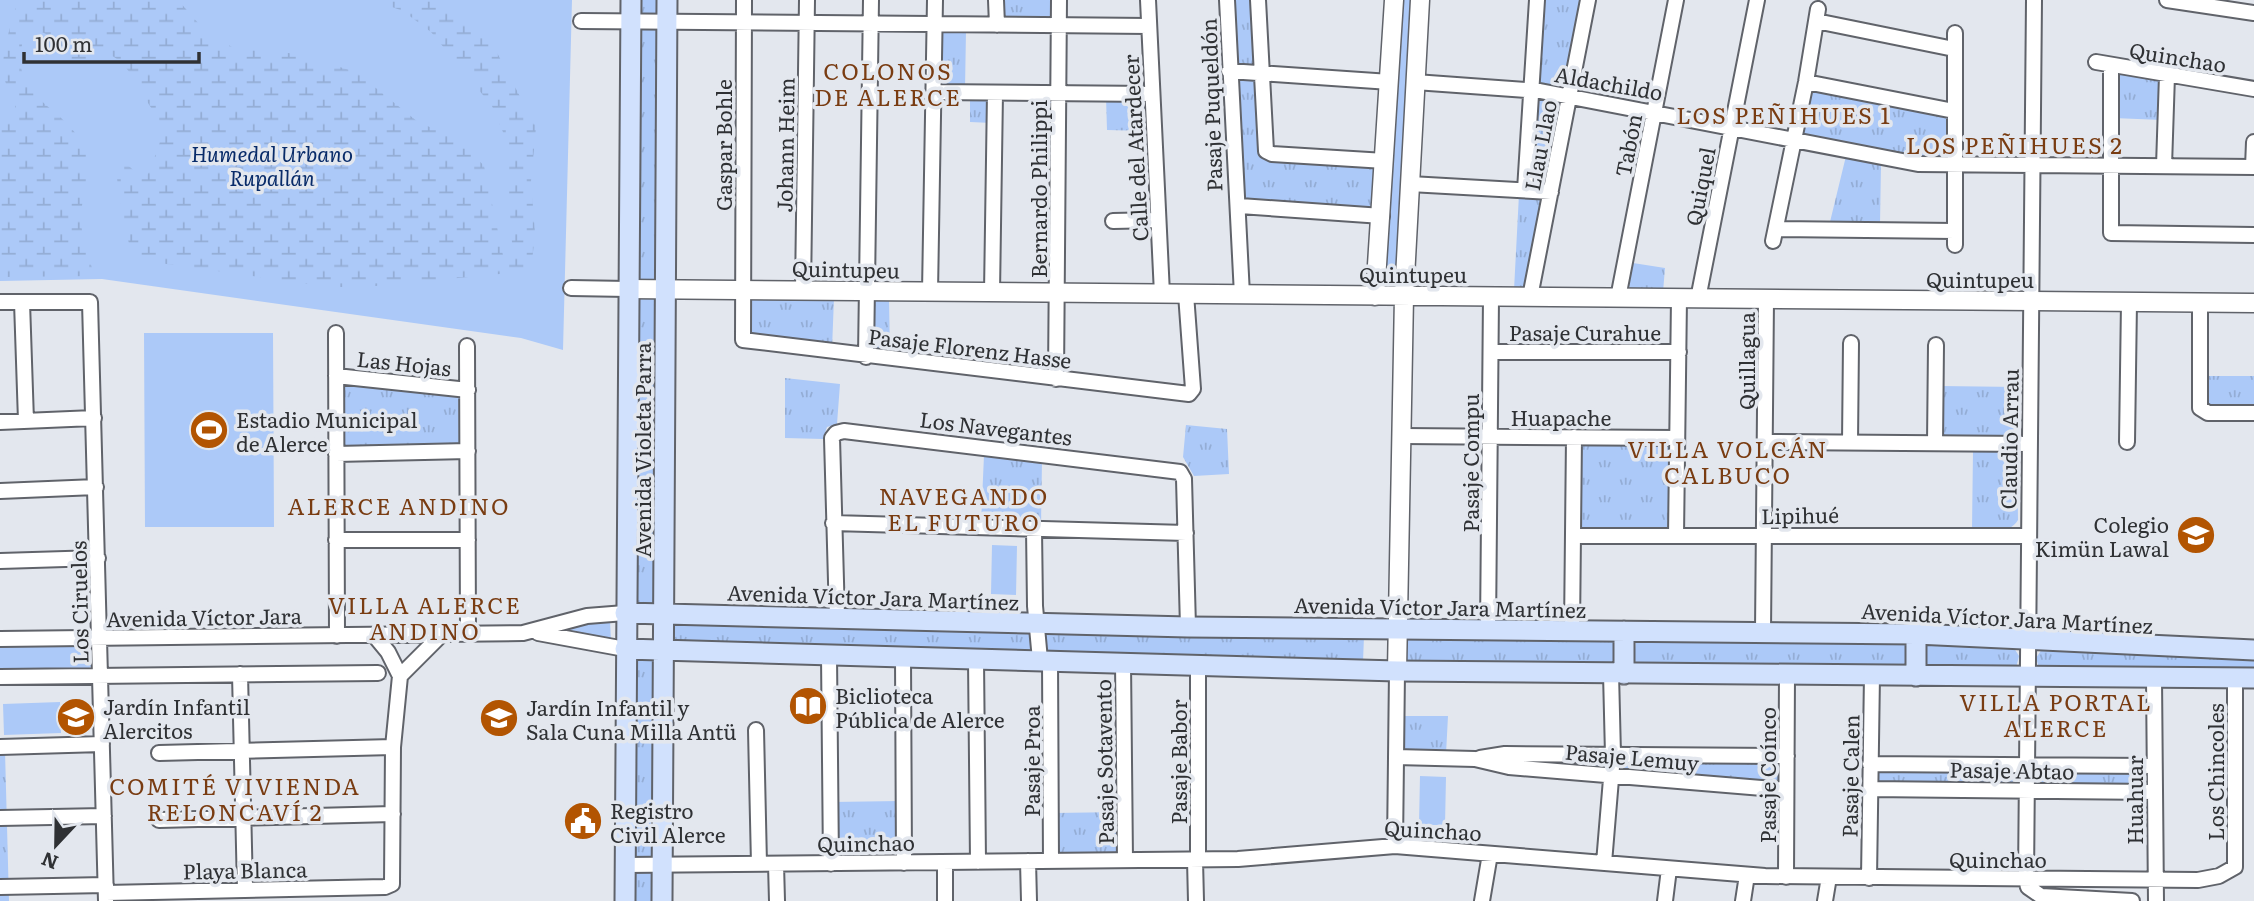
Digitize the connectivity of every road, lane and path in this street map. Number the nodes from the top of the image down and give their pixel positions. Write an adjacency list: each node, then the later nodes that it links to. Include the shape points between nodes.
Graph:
1 (631, 0): 23 (main road, Avenida Violeta Parra)
2 (667, 0): 24 (main road, Avenida Violeta Parra)
3 (744, 0): 25 (street, Gaspar Bohle)
4 (807, 0): 26 (street, Johann Heim)
5 (871, 0): 27 (street)
6 (935, 0): 28 (street)
7 (996, 0): 29 (street)
8 (1059, 0): 30 (street, Bernardo Philippi)
9 (1147, 0): 31 (street, Calle del Atardecer)
10 (1227, 0): 36 (street, Pasaje Puqueldón)
11 (1258, 0): 37 (street)
12 (1381, 0): 13 (street)
13 (1394, 0): 39 (street)
14 (1419, 0): 40 (street)
15 (1537, 0): 43 (street, Llau Llao)
16 (1588, 0): 48 (street, Llau Llao)
17 (1676, 0): 49 (street, Tabón)
18 (1757, 0): 51 (street, Quiquel)
19 (2034, 0): 56 (street, Claudio Arrau)
20 (2167, 0): 21 (street)
21 (2254, 13)
22 (581, 22): 23 (street)
23 (631, 22): 24 (street); 69 (main road, Avenida Violeta Parra)
24 (667, 22): 25 (street); 70 (main road, Avenida Violeta Parra)
25 (744, 23): 26 (street); 71 (street, Gaspar Bohle)
26 (806, 23): 27 (street); 72 (street, Johann Heim)
27 (870, 24): 28 (street); 73 (street)
28 (935, 24): 29 (street); 44 (street)
29 (996, 25): 30 (street)
30 (1058, 26): 31 (street); 46 (street, Bernardo Philippi)
31 (1149, 26): 47 (street, Calle del Atardecer)
32 (1955, 33): 33 (street)
33 (1954, 49): 41 (street, via 1817,15); 50 (street)
34 (2096, 62): 35 (street, Quinchao)
35 (2111, 67): 38 (street, Quinchao); 57 (street)
36 (1229, 71): 37 (street); 63 (street, Pasaje Puqueldón, via 1235,202)
37 (1262, 74): 39 (street); 54 (street, via 1267,152)
38 (2166, 75): 42 (street, Quinchao); 58 (street)
39 (1390, 82): 54 (street)
40 (1415, 82): 43 (street, Aldachildo); 60 (street)
41 (1806, 82): 50 (street); 52 (street)
42 (2254, 89)
43 (1531, 90): 48 (street, Aldachildo); 61 (street, Llau Llao)
44 (934, 92): 45 (street); 74 (street)
45 (995, 93): 46 (street); 75 (street)
46 (1058, 93): 47 (street); 76 (street, Bernardo Philippi)
47 (1152, 94): 66 (street, Calle del Atardecer)
48 (1569, 96): 49 (street, Aldachildo); 62 (street, Llau Llao)
49 (1655, 111): 51 (street, Aldachildo); 84 (street, Tabón)
50 (1954, 111): 55 (street)
51 (1732, 128): 52 (street, Aldachildo); 86 (street, Quiquel)
52 (1794, 139): 55 (street, Aldachildo, via 1918,164); 55 (street, via 1774,235 1955,238)
53 (2254, 142): 59 (street)
54 (1385, 161): 64 (street)
55 (1953, 165): 56 (street, Aldachildo)
56 (2032, 165): 57 (street, Aldachildo); 88 (street, Claudio Arrau)
57 (2109, 166): 58 (street, Aldachildo); 67 (street, via 2110,233)
58 (2164, 166): 59 (street, Aldachildo)
59 (2253, 167)
60 (1410, 184): 61 (street); 81 (street)
61 (1525, 190): 62 (street)
62 (1551, 192): 83 (street, Llau Llao)
63 (1240, 206): 64 (street); 79 (street, Pasaje Puqueldón)
64 (1382, 216): 80 (street)
65 (1113, 220): 66 (street)
66 (1158, 220): 77 (street, Calle del Atardecer)
67 (2254, 235)
68 (571, 288): 69 (street, Quintupeu)
69 (628, 289): 70 (street, Quintupeu); 133 (main road, Avenida Violeta Parra)
70 (665, 289): 71 (street, Quintupeu); 134 (main road, Avenida Violeta Parra)
71 (742, 289): 72 (street, Quintupeu); 95 (street, Gaspar Bohle)
72 (803, 291): 73 (street, Quintupeu)
73 (868, 292): 74 (street, Quintupeu); 101 (street)
74 (930, 292): 75 (street, Quintupeu)
75 (992, 293): 76 (street, Quintupeu)
76 (1058, 293): 77 (street, Quintupeu); 103 (street, Bernardo Philippi)
77 (1162, 294): 78 (street, Quintupeu)
78 (1186, 294): 79 (street, Quintupeu); 103 (street, Pasaje Florenz Hasse, via 1192,392)
79 (1242, 295): 80 (street, Quintupeu)
80 (1375, 296): 81 (street, Quintupeu)
81 (1404, 296): 82 (street, Quintupeu); 109 (street)
82 (1491, 297): 83 (street, Quintupeu); 99 (street, Pasaje Compu)
83 (1530, 297): 84 (street, Quintupeu)
84 (1618, 298): 85 (street, Quintupeu)
85 (1679, 298): 86 (street, Quintupeu); 100 (street)
86 (1698, 299): 87 (street, Quintupeu)
87 (1766, 299): 88 (street, Quintupeu); 113 (street, Quillagua)
88 (2030, 301): 91 (street, Quintupeu); 117 (street, Claudio Arrau)
89 (0, 302): 90 (street)
90 (22, 302): 106 (street, Los Ciruelos, via 90,302); 107 (street)
91 (2129, 302): 92 (street, Quintupeu); 115 (street)
92 (2200, 303): 93 (street, Quintupeu); 105 (street, via 2200,408 2208,413)
93 (2254, 303)
94 (336, 332): 102 (street)
95 (743, 340): 101 (street, Pasaje Florenz Hasse)
96 (1851, 343): 114 (street)
97 (1936, 345): 116 (street)
98 (467, 346): 104 (street)
99 (1491, 352): 100 (street, Pasaje Curahue); 110 (street, Pasaje Compu)
100 (1679, 352): 112 (street)
101 (866, 357): 103 (street, Pasaje Florenz Hasse)
102 (336, 376): 104 (street, Las Hojas); 119 (street)
103 (1056, 379)
104 (467, 390): 118 (street)
105 (2254, 413)
106 (94, 418): 107 (street); 120 (street, Los Ciruelos)
107 (26, 421): 108 (street)
108 (0, 422)
109 (1403, 436): 110 (street, Huapache); 138 (street)
110 (1490, 436): 111 (street, Huapache); 139 (street, Pasaje Compu)
111 (1574, 437): 112 (street, Huapache); 126 (street)
112 (1677, 438): 127 (street)
113 (1765, 442): 114 (street); 125 (street, Quillagua)
114 (1850, 442): 116 (street)
115 (2127, 442)
116 (1935, 443): 117 (street)
117 (2029, 444): 128 (street, Claudio Arrau)
118 (468, 452): 119 (street); 130 (street)
119 (336, 454): 129 (street)
120 (96, 487): 121 (street); 131 (street, Los Ciruelos)
121 (0, 491)
122 (833, 523): 123 (street); 124 (street, Los Navegantes, via 832,438 845,430 1176,470 1184,478); 135 (street, Los Navegantes)
123 (1034, 529): 124 (street); 136 (street, Pasaje Proa)
124 (1186, 533): 137 (street, Los Navegantes)
125 (1764, 535): 127 (street, Lipihué); 128 (street, Lipihué); 143 (street, Quillagua)
126 (1573, 536): 127 (street, Lipihué); 140 (street)
127 (1676, 536)
128 (2028, 536): 151 (street, Claudio Arrau)
129 (337, 540): 130 (street); 148 (street)
130 (468, 540): 144 (street)
131 (98, 558): 132 (street); 149 (street, Los Ciruelos)
132 (0, 561)
133 (625, 613): 134 (main road, Avenida Víctor Jara Martínez); 141 (street, Avenida Víctor Jara, via 587,616); 152 (main road, Avenida Violeta Parra)
134 (662, 614): 135 (main road, Avenida Víctor Jara Martínez); 153 (main road, Avenida Violeta Parra)
135 (837, 617): 136 (main road, Avenida Víctor Jara Martínez)
136 (1037, 623): 137 (main road, Avenida Víctor Jara Martínez); 158 (street, Pasaje Proa)
137 (1188, 627): 138 (main road, Avenida Víctor Jara Martínez)
138 (1398, 628): 139 (main road, Avenida Víctor Jara Martínez); 161 (street)
139 (1488, 630): 140 (main road, Avenida Víctor Jara Martínez)
140 (1572, 630): 142 (main road, Avenida Víctor Jara Martínez)
141 (538, 631): 144 (street, Avenida Víctor Jara); 152 (street, Avenida Víctor Jara)
142 (1624, 631): 143 (main road, Avenida Víctor Jara Martínez); 163 (main road)
143 (1763, 632): 145 (main road, Avenida Víctor Jara Martínez)
144 (468, 634): 147 (street, Avenida Víctor Jara)
145 (1916, 634): 151 (main road, Avenida Víctor Jara Martínez); 169 (main road)
146 (374, 635): 147 (street, Avenida Víctor Jara); 148 (street, Avenida Víctor Jara); 168 (street)
147 (441, 635): 168 (street)
148 (337, 636): 149 (street, Avenida Víctor Jara)
149 (99, 638): 150 (street, Avenida Víctor Jara); 166 (street, Los Ciruelos)
150 (0, 639)
151 (2027, 641): 154 (main road, Avenida Víctor Jara Martínez); 170 (street, Claudio Arrau)
152 (625, 649): 153 (main road); 210 (main road, Avenida Violeta Parra)
153 (662, 650): 155 (main road); 211 (main road, Avenida Violeta Parra)
154 (2254, 650)
155 (828, 655): 156 (main road); 205 (street)
156 (903, 657): 157 (main road); 206 (street)
157 (976, 659): 158 (main road); 204 (street)
158 (1045, 660): 159 (main road); 202 (street, Pasaje Proa)
159 (1123, 662): 160 (main road); 199 (street, Pasaje Sotavento)
160 (1198, 664): 161 (main road); 200 (street, Pasaje Babor)
161 (1397, 671): 163 (main road); 182 (street)
162 (378, 673): 164 (street)
163 (1618, 673): 165 (main road); 180 (street)
164 (240, 674): 166 (street); 178 (street)
165 (1787, 674): 167 (main road); 181 (street, Pasaje Coínco)
166 (100, 675): 171 (street); 175 (street, Los Ciruelos)
167 (1872, 675): 169 (main road); 184 (street, Pasaje Calen)
168 (400, 676): 177 (street)
169 (1916, 676): 170 (main road)
170 (2027, 676): 172 (main road); 185 (street, Claudio Arrau)
171 (0, 677)
172 (2154, 678): 173 (main road); 186 (street, Huahuar)
173 (2245, 678): 212 (street, Los Chincoles)
174 (756, 730): 208 (street)
175 (102, 744): 176 (street); 193 (street, Los Ciruelos)
176 (0, 747)
177 (393, 747): 178 (street); 192 (street)
178 (242, 751): 179 (street); 195 (street)
179 (159, 753)
180 (1613, 755): 181 (street, Pasaje Lemuy); 183 (street, Pasaje Lemuy, via 1505,754); 187 (street)
181 (1787, 756): 189 (street, Pasaje Coínco)
182 (1396, 757): 183 (street, Pasaje Lemuy); 197 (street)
183 (1475, 759): 187 (street, Pasaje Lemuy, via 1512,767)
184 (1870, 764): 185 (street, Pasaje Abtao); 188 (street, Pasaje Calen)
185 (2026, 765): 186 (street, Pasaje Abtao); 190 (street, Claudio Arrau)
186 (2154, 766): 191 (street, Huahuar)
187 (1612, 774): 189 (street, Pasaje Lemuy); 207 (street)
188 (1870, 789): 190 (street, Pasaje Abtao); 217 (street, Pasaje Calen)
189 (1787, 790): 215 (street, Pasaje Coínco)
190 (2026, 790): 191 (street, Pasaje Abtao); 218 (street, Claudio Arrau)
191 (2154, 792): 219 (street, Huahuar)
192 (393, 814): 195 (street); 223 (street, Playa Blanca, via 393,879 385,887)
193 (104, 816): 194 (street); 222 (street, Los Ciruelos)
194 (0, 818)
195 (243, 818): 196 (street); 221 (street)
196 (159, 820)
197 (1395, 846): 198 (street, Quinchao); 200 (street, Quinchao)
198 (1490, 853): 207 (street, Quinchao); 230 (street)
199 (1125, 860): 200 (street, Quinchao); 202 (street, Quinchao)
200 (1197, 860): 229 (street, Pasaje Babor)
201 (1028, 861): 202 (street, Quinchao); 204 (street, Quinchao); 228 (street)
202 (1051, 861)
203 (945, 862): 204 (street, Quinchao); 206 (street, Quinchao); 227 (street)
204 (978, 862)
205 (831, 863): 206 (street, Quinchao); 209 (street, Quinchao)
206 (905, 863)
207 (1604, 863): 213 (street, Quinchao)
208 (759, 864): 209 (street, Quinchao); 211 (street, Quinchao)
209 (776, 864): 226 (street)
210 (625, 865): 211 (street, Quinchao); 224 (main road, Avenida Violeta Parra)
211 (662, 865): 225 (main road, Avenida Violeta Parra)
212 (2235, 867): 219 (street, Quinchao, via 2198,880)
213 (1669, 869): 214 (street, Quinchao); 231 (street)
214 (1747, 875): 215 (street, Quinchao); 232 (street)
215 (1786, 877): 216 (street, Quinchao)
216 (1829, 877): 217 (street, Quinchao); 233 (street)
217 (1869, 878): 218 (street, Quinchao)
218 (2026, 879): 219 (street, Quinchao); 234 (street, via 2041,896)
219 (2154, 880): 235 (street, Huahuar)
220 (0, 887): 222 (street, Playa Blanca)
221 (245, 890): 222 (street, Playa Blanca); 223 (street, Playa Blanca)
222 (106, 893)
223 (341, 894)
224 (625, 901)
225 (662, 901)
226 (777, 901)
227 (946, 901)
228 (1028, 901)
229 (1196, 901)
230 (1482, 901)
231 (1665, 901)
232 (1743, 901)
233 (1825, 901)
234 (2132, 901)
235 (2156, 901)

